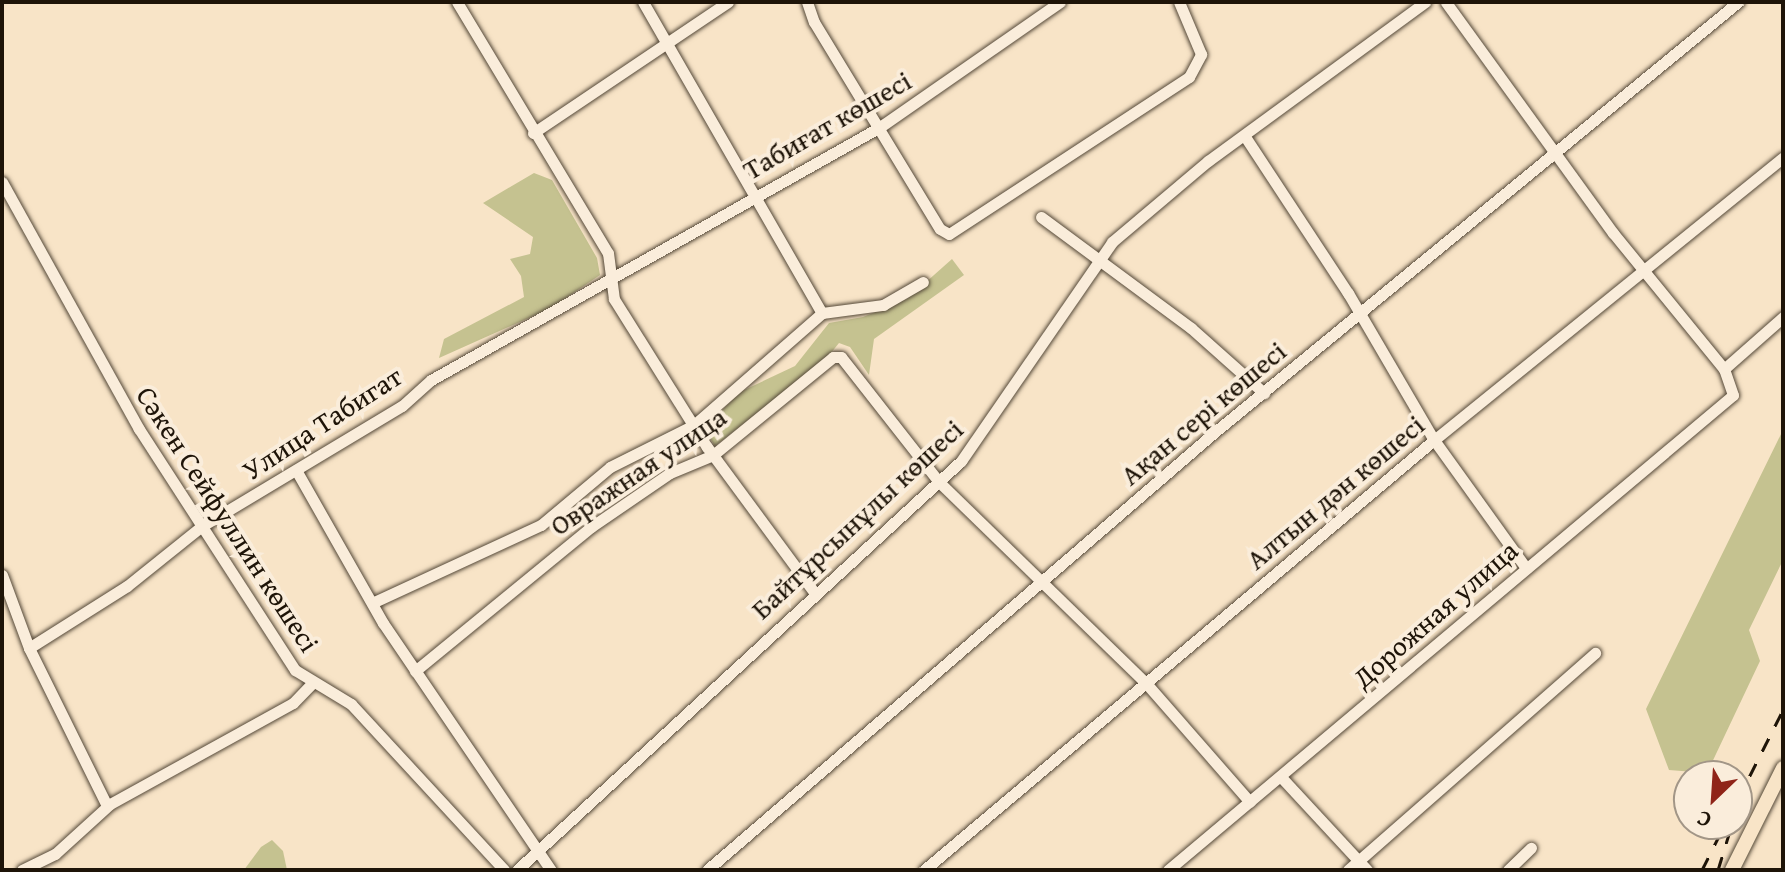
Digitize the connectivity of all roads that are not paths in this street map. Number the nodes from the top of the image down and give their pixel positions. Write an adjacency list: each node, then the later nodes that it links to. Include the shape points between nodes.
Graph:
1 (457, 2): 12 (street)
2 (643, 2): 10 (street)
3 (728, 2): 10 (street)
4 (807, 2): 11 (street, via 814,22)
5 (1060, 2): 11 (street, Табиғат көшесі)
6 (1179, 2): 11 (street, via 1200,63 1189,77 959,232 940,229)
7 (1425, 2): 13 (street, Байтұрсынұлы көшесі)
8 (1446, 2): 14 (street)
9 (1738, 2): 14 (street, Ақан сері көшесі)
10 (668, 45): 12 (street); 17 (street)
11 (880, 127): 17 (street, Табиғат көшесі)
12 (533, 133): 21 (street, via 608,253)
13 (1246, 138): 19 (street, Байтұрсынұлы көшесі, via 1196,171 1112,242); 24 (street)
14 (1555, 154): 20 (street); 24 (street, Ақан сері көшесі)
15 (1783, 157): 20 (street, Алтын дән көшесі)
16 (2, 182): 33 (street, Сәкен Сейфуллин көшесі, via 139,429)
17 (754, 195): 21 (street, Табиғат көшесі); 23 (street)
18 (1041, 217): 19 (street)
19 (1099, 261): 27 (street, via 1191,328); 32 (street, Байтұрсынұлы көшесі, via 991,423)
20 (1643, 273): 26 (street); 29 (street, Алтын дән көшесі)
21 (611, 281): 28 (street, via 614,299); 31 (street, Улица Табигат, via 431,380 402,406)
22 (923, 282): 23 (street, via 883,305)
23 (822, 313): 28 (street, Овражная улица)
24 (1358, 315): 27 (street, Ақан сері көшесі); 29 (street)
25 (1783, 317): 26 (street)
26 (1724, 369): 34 (street, Дорожная улица, via 1733,395)
27 (1264, 393): 36 (street, Ақан сері көшесі)
28 (694, 425): 30 (street); 38 (street, Овражная улица, via 610,467 541,525)
29 (1434, 440): 34 (street); 42 (street, Алтын дән көшесі)
30 (713, 455): 32 (street, Овражная улица, via 833,357 841,357); 37 (street); 41 (street, Овражная улица, via 670,473 591,527)
31 (296, 470): 33 (street, Улица Табигат); 38 (street)
32 (939, 482): 36 (street); 37 (street, Байтұрсынұлы көшесі)
33 (202, 526): 39 (street, Улица Табигат, via 127,586); 43 (street, Сәкен Сейфуллин көшесі, via 295,670)
34 (1526, 568): 45 (street, Дорожная улица)
35 (2, 575): 39 (street)
36 (1043, 580): 42 (street); 56 (street, Ақан сері көшесі)
37 (814, 592): 49 (street, Байтұрсынұлы көшесі)
38 (372, 603): 41 (street)
39 (29, 648): 47 (street)
40 (1595, 653): 51 (street)
41 (415, 671): 49 (street)
42 (1145, 682): 46 (street); 57 (street, Алтын дән көшесі)
43 (312, 683): 47 (street, via 293,703); 53 (street, Сәкен Сейфуллин көшесі, via 351,704)
44 (1783, 768): 50 (main road)
45 (1281, 777): 46 (street, Дорожная улица); 51 (street)
46 (1250, 802): 58 (street, Дорожная улица)
47 (107, 806): 52 (street, via 55,854)
48 (1531, 848): 60 (street)
49 (538, 851): 54 (street, Байтұрсынұлы көшесі); 55 (street)
50 (1736, 863)
51 (1362, 865): 59 (street)
52 (22, 870)
53 (504, 870)
54 (517, 870)
55 (551, 870)
56 (707, 870)
57 (924, 870)
58 (1168, 870)
59 (1348, 870)
60 (1508, 870)

